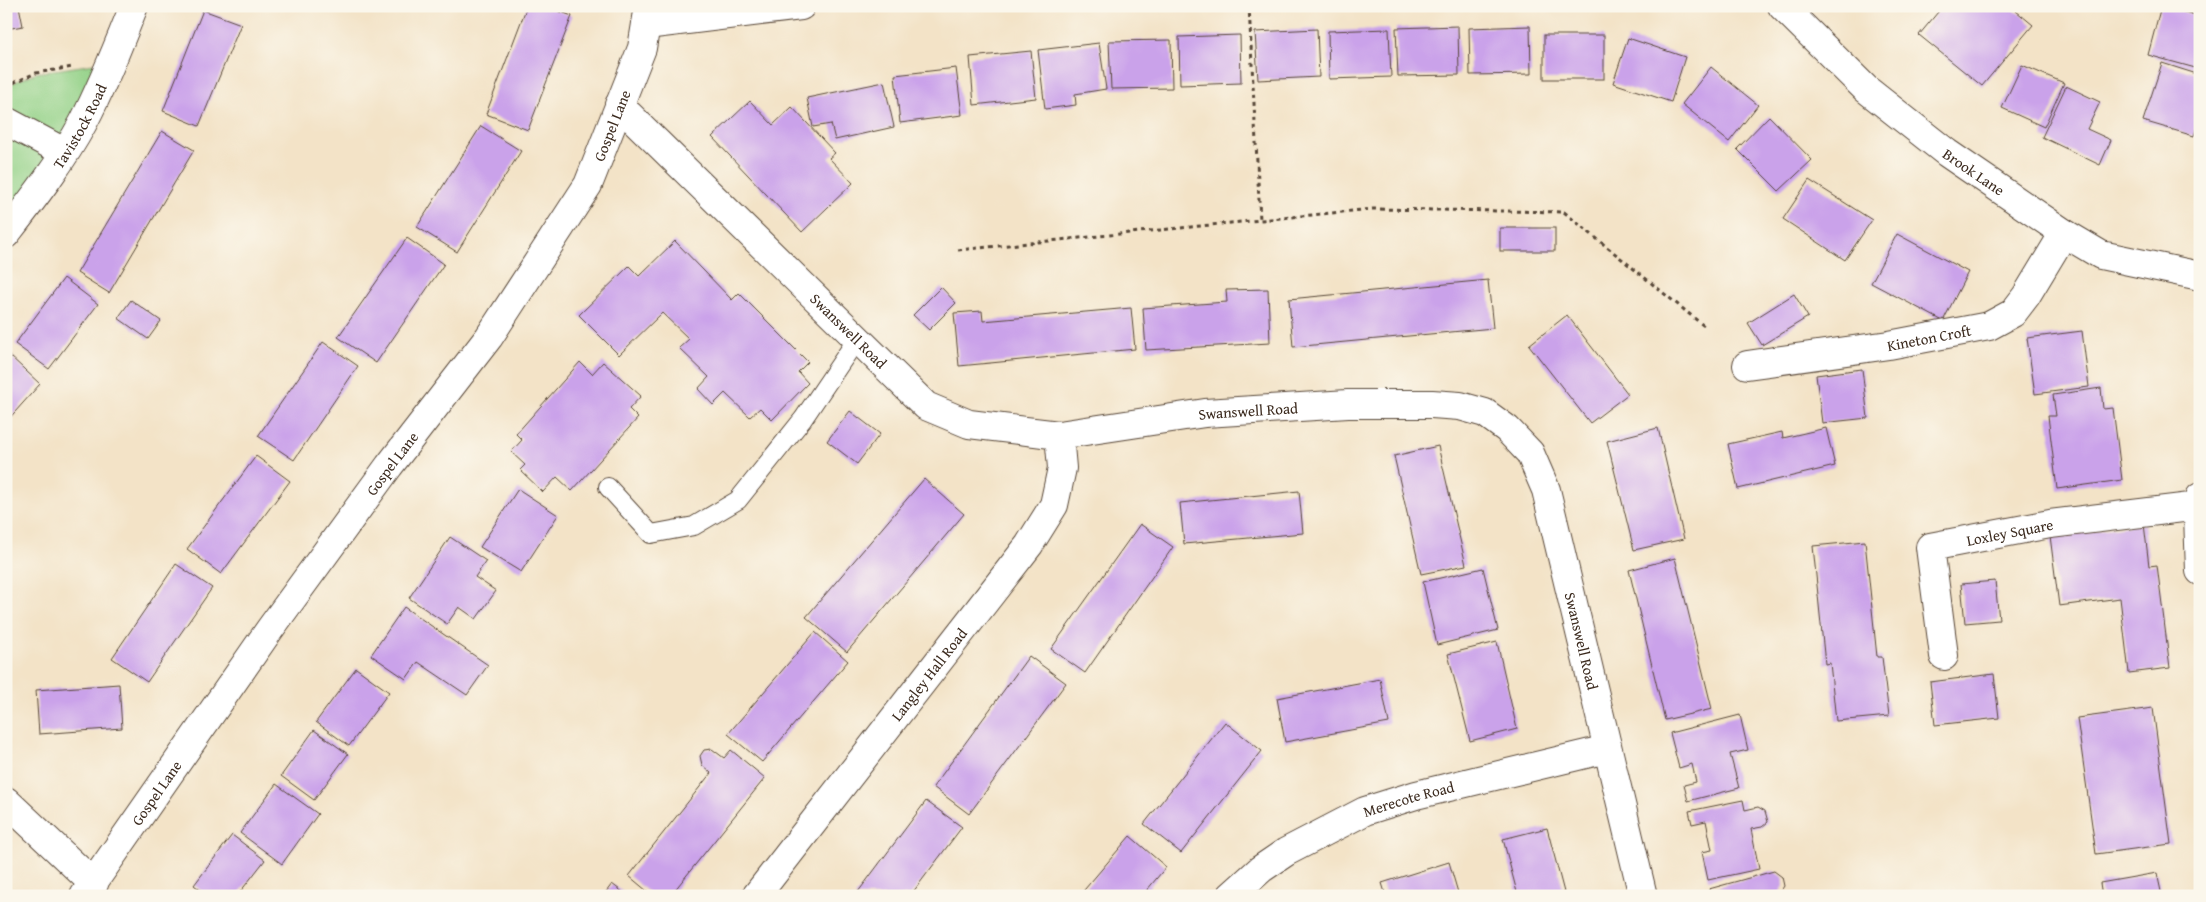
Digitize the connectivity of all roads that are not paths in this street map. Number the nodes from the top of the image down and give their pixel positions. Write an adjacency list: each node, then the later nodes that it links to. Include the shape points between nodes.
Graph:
1 (134, 6): 7 (street, Tavistock Road, via 113,61 82,124)
2 (800, 6): 4 (street)
3 (1782, 6): 8 (street, Brook Lane, via 1866,89 1939,148)
4 (648, 16): 5 (street, Gospel Lane, via 642,48)
5 (619, 105): 11 (street, Swanswell Road); 20 (street, Gospel Lane, via 588,185 489,337 389,466 270,629)
6 (6, 120): 7 (street)
7 (64, 152): 9 (street, Tavistock Road)
8 (2064, 233): 10 (street, Brook Lane, via 2101,255); 12 (street, Kineton Croft, via 2013,313 1989,326 1889,345)
9 (6, 234)
10 (2200, 276)
11 (857, 339): 13 (street, Swanswell Road, via 926,406 969,424); 14 (lane, via 803,419 738,500 694,526 651,534)
12 (1748, 365)
13 (1059, 435): 18 (street, Swanswell Road, via 1205,413 1348,404 1432,404 1460,406 1485,413 1507,429 1530,453 1546,490); 21 (street, Langley Hall Road, via 1062,468 1054,505 1029,545)
14 (608, 487)
15 (2199, 509): 16 (street); 17 (street, Loxley Square, via 2050,524 1930,547)
16 (2200, 571)
17 (1944, 656)
18 (1607, 748): 22 (street, Merecote Road, via 1416,795 1365,811 1286,852); 23 (street, Swanswell Road)
19 (6, 802): 20 (street)
20 (89, 890)
21 (756, 896)
22 (1231, 896)
23 (1643, 896)

